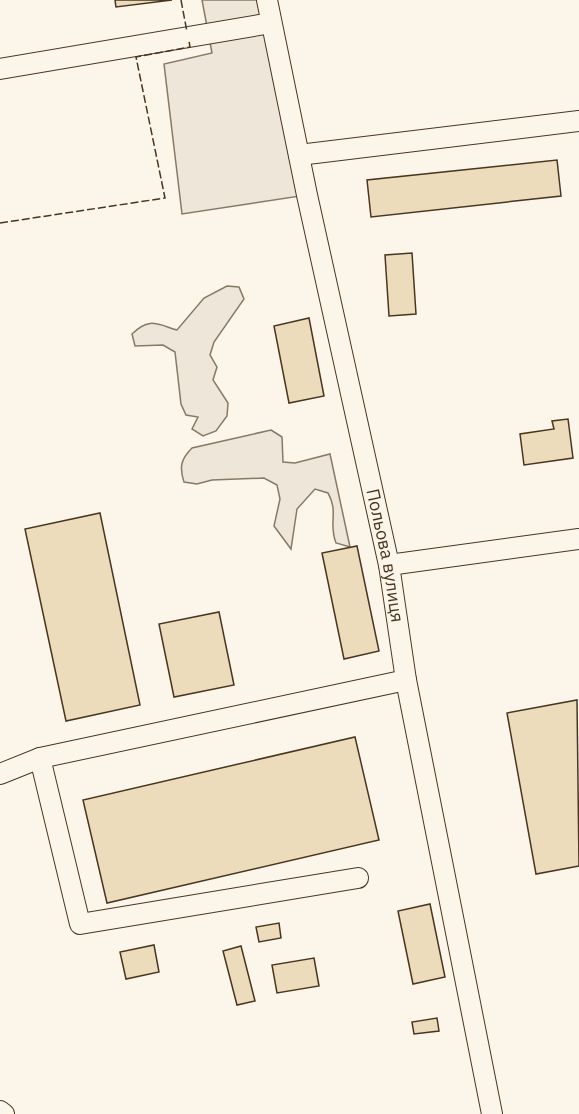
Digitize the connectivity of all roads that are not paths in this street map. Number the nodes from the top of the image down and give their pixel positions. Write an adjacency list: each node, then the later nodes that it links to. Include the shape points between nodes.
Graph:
1 (267, 0): 2 (street, Польова вулиця)
2 (271, 23): 3 (street); 5 (street, Польова вулиця)
3 (0, 69)
4 (579, 121): 5 (street)
5 (299, 156): 7 (street, Польова вулиця)
6 (579, 539): 7 (street)
7 (389, 565): 8 (street, Польова вулиця)
8 (406, 680): 9 (street); 14 (street, Польова вулиця)
9 (40, 758): 10 (street); 11 (street, via 80,924)
10 (0, 774)
11 (358, 878)
12 (0, 1111): 13 (street)
13 (4, 1114)
14 (492, 1114)

